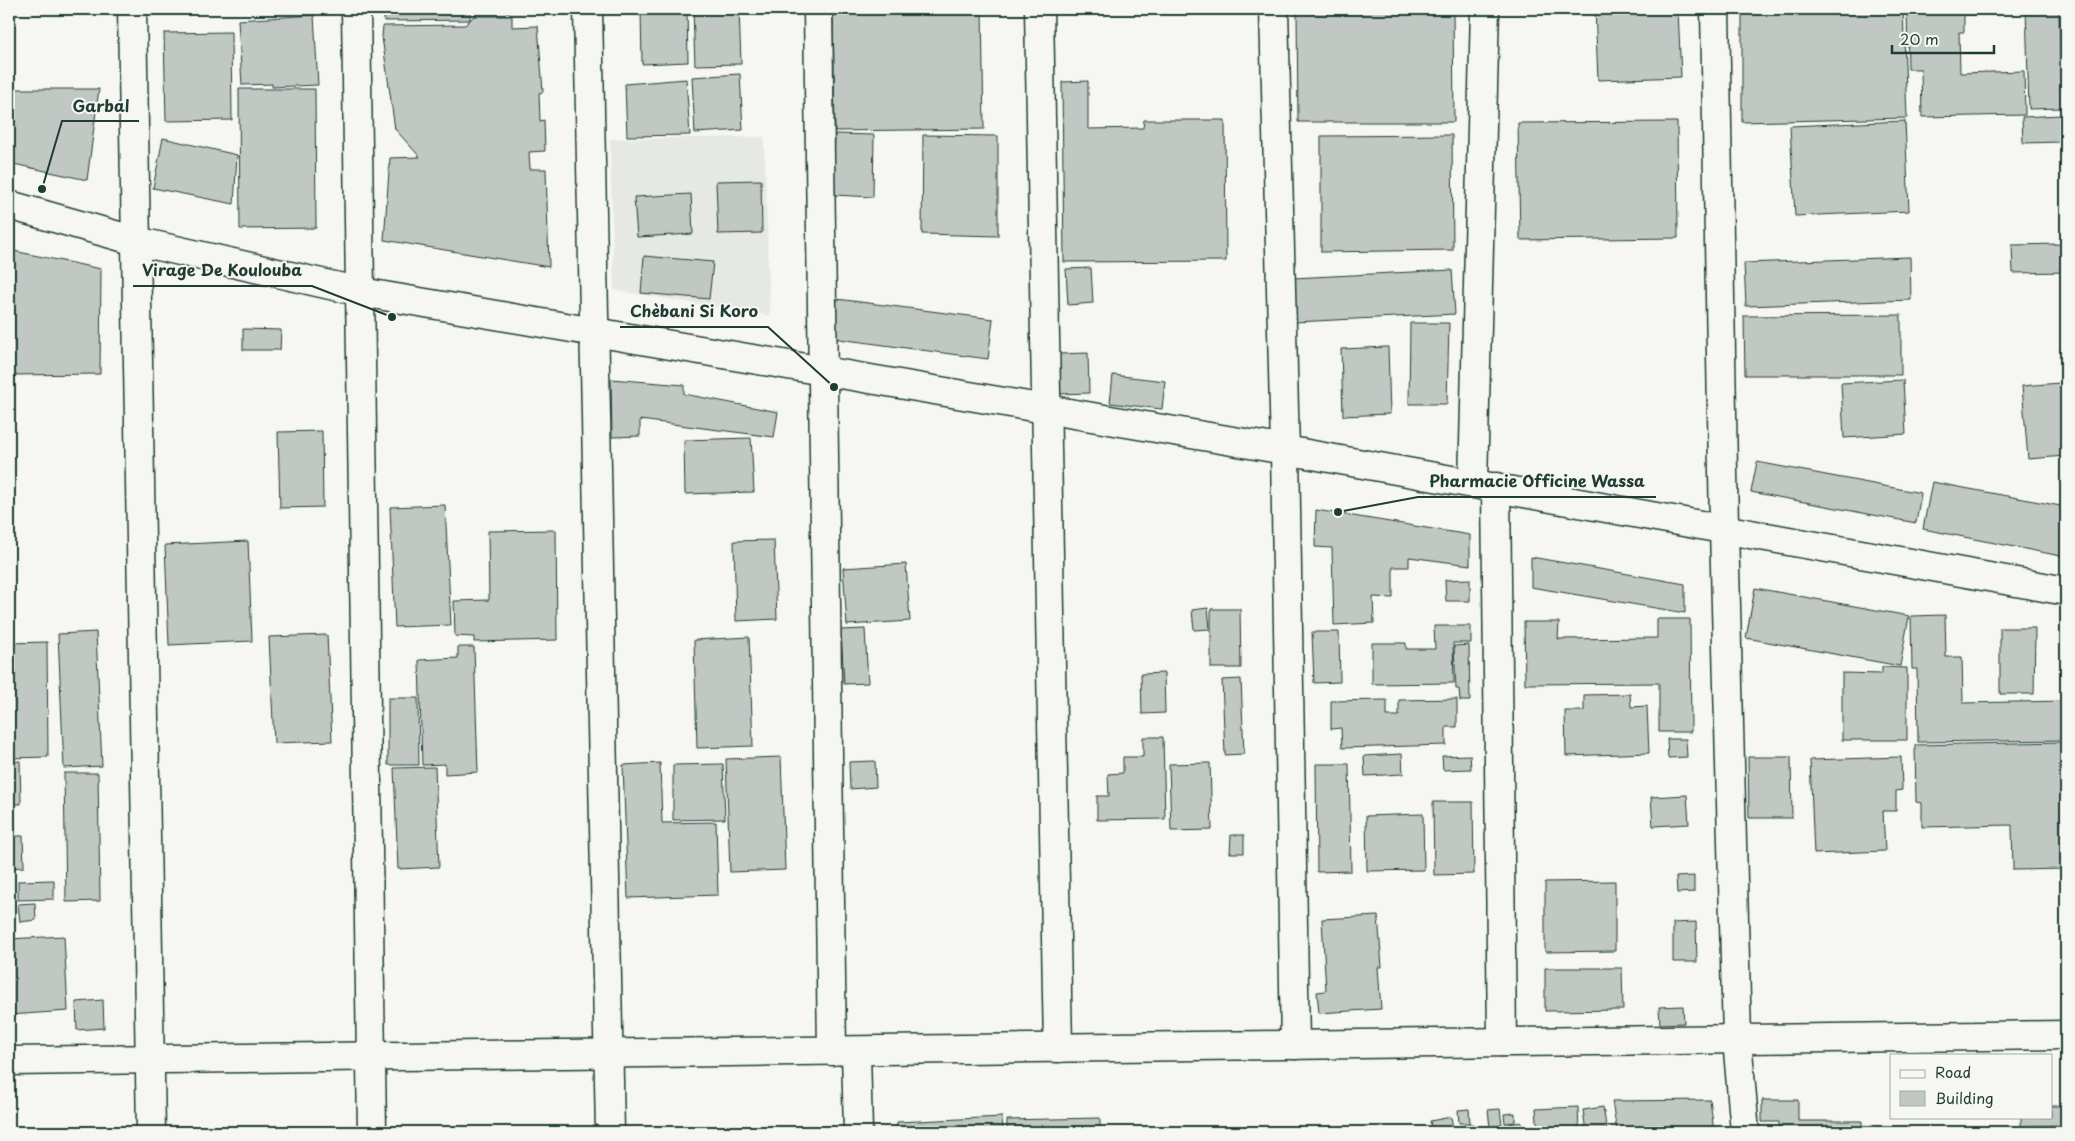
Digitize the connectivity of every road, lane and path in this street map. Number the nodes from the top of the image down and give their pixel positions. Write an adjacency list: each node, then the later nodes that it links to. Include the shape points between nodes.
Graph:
1 (132, 9): 10 (street)
2 (356, 9): 11 (street)
3 (588, 9): 12 (street)
4 (818, 9): 13 (street)
5 (1039, 9): 14 (street)
6 (1274, 9): 15 (street)
7 (1485, 9): 16 (street)
8 (1715, 9): 17 (street)
9 (9, 205): 10 (street)
10 (136, 241): 11 (street); 27 (street)
11 (361, 292): 12 (street); 26 (street)
12 (594, 333): 13 (street); 25 (street)
13 (823, 372): 14 (street); 24 (street)
14 (1046, 409): 15 (street); 23 (street)
15 (1285, 450): 16 (street); 22 (street)
16 (1485, 485): 17 (street); 21 (street)
17 (1724, 528): 18 (street); 20 (street)
18 (2066, 591)
19 (2066, 1035): 20 (street)
20 (1737, 1039): 21 (street); 33 (street)
21 (1502, 1042): 22 (street)
22 (1295, 1045): 23 (street)
23 (1058, 1048): 24 (street)
24 (844, 1051): 25 (street); 32 (street)
25 (609, 1054): 26 (street); 31 (street)
26 (371, 1057): 27 (street); 30 (street)
27 (150, 1060): 28 (street); 29 (street)
28 (9, 1062)
29 (151, 1132)
30 (372, 1132)
31 (610, 1132)
32 (858, 1132)
33 (1745, 1132)

